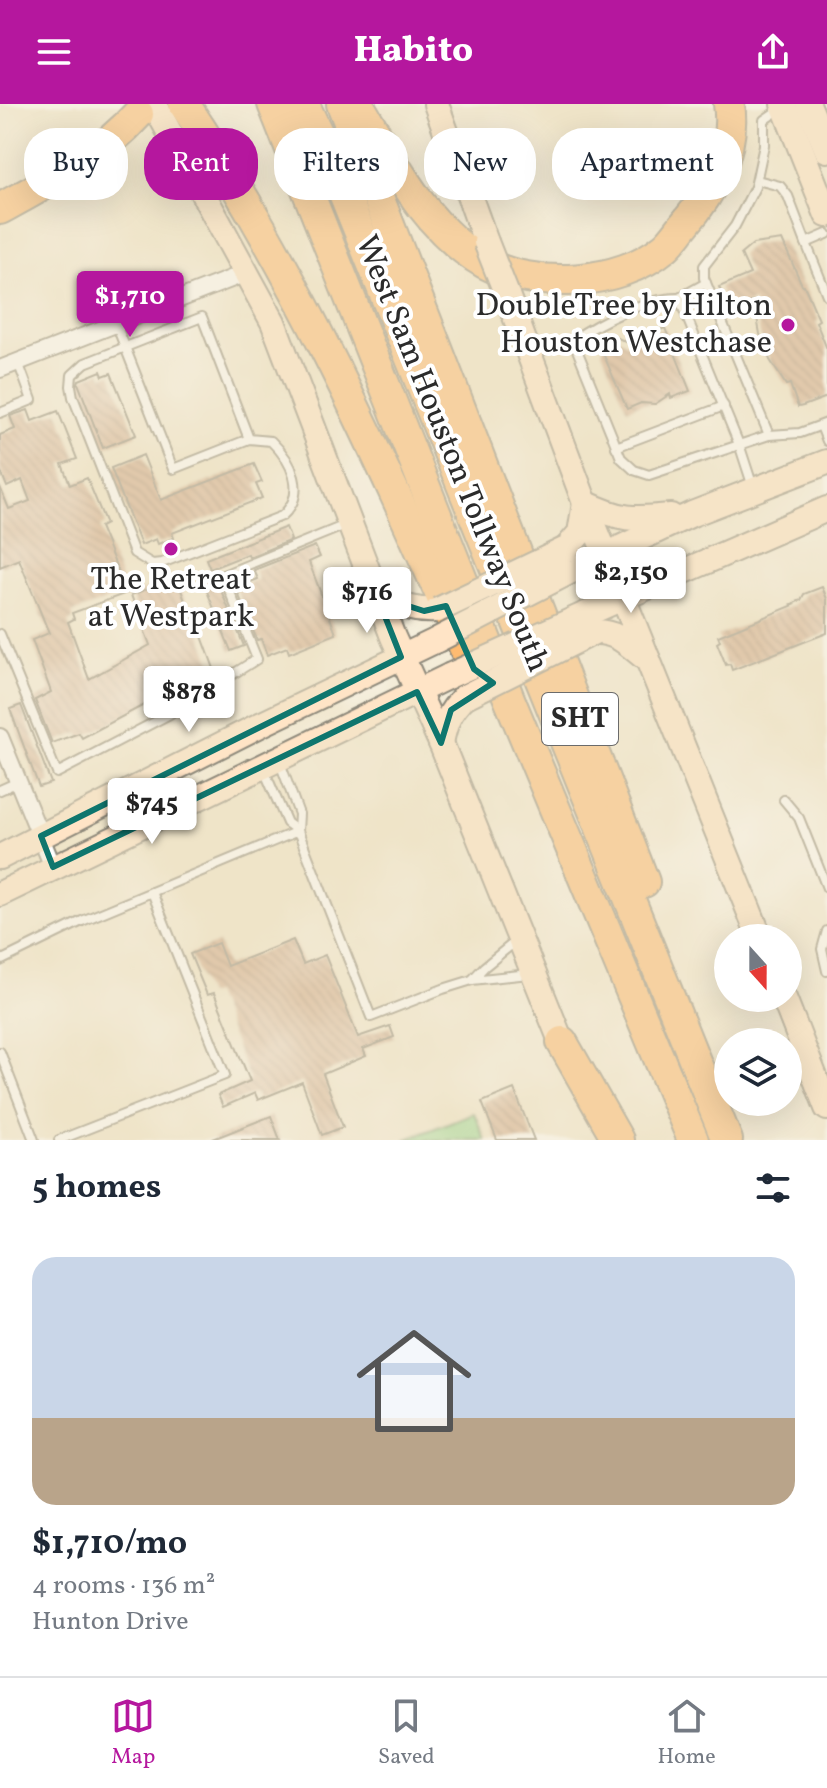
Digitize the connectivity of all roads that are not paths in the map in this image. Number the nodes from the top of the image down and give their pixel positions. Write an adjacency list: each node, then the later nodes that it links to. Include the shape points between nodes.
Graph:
1 (184, 104): 51 (highway, via 292,286 474,669)
2 (273, 104): 51 (highway, West Sam Houston Tollway South / SHT)
3 (342, 104): 75 (highway, West Sam Houston Tollway South / SHT)
4 (358, 104): 6 (highway, via 411,190 445,233 486,263 527,277 564,280 601,277 664,248 707,198 724,163)
5 (436, 104): 23 (main road, bridge)
6 (729, 104)
7 (792, 105): 10 (main road); 11 (lane, via 764,120); 13 (main road)
8 (305, 107): 83 (highway)
9 (146, 109): 12 (highway, via 92,157); 16 (main road)
10 (827, 150)
11 (757, 180): 15 (lane, via 780,186 788,196); 17 (lane, via 735,226 704,266)
12 (0, 209)
13 (827, 215)
14 (827, 234): 15 (lane)
15 (806, 243): 18 (lane)
16 (246, 273): 20 (street); 39 (main road, via 273,322)
17 (706, 283): 19 (lane); 29 (lane)
18 (827, 295)
19 (679, 298): 21 (lane, via 650,303); 26 (lane)
20 (116, 323): 22 (lane); 24 (street)
21 (573, 340): 23 (lane); 32 (lane)
22 (125, 347): 30 (lane, via 173,469); 30 (lane, via 202,317); 30 (lane, via 76,368 71,386 134,553 152,564 162,563 292,508 291,464 271,441)
23 (529, 354): 36 (main road)
24 (18, 362): 25 (street); 27 (lane, via 32,400)
25 (0, 369)
26 (724, 406): 32 (lane); 33 (lane)
27 (0, 413)
28 (824, 424): 29 (lane, via 800,433); 31 (lane)
29 (769, 435): 33 (lane)
30 (249, 439)
31 (827, 441)
32 (616, 447): 33 (lane, via 634,470 649,475)
33 (740, 447): 35 (lane)
34 (827, 462): 35 (main road)
35 (754, 490): 38 (main road)
36 (585, 503): 38 (main road, via 628,519); 40 (main road); 41 (main road, via 580,533)
37 (827, 509): 43 (main road)
38 (692, 514): 40 (main road)
39 (351, 523): 42 (main road); 48 (lane, via 223,575 257,659 168,715 57,773)
40 (606, 555): 41 (main road); 43 (main road)
41 (567, 561): 42 (main road, bridge, via 438,610 404,608); 46 (main road, bridge)
42 (377, 596): 46 (main road)
43 (624, 596): 44 (main road); 47 (main road)
44 (590, 623): 47 (main road, via 617,635); 50 (main road, bridge); 53 (main road, bridge, via 464,697 451,710)
45 (0, 634): 48 (lane)
46 (401, 657): 50 (main road); 59 (main road)
47 (648, 660): 65 (main road)
48 (11, 661): 49 (lane)
49 (0, 665)
50 (417, 692): 53 (main road); 54 (main road)
51 (507, 693): 82 (highway, West Sam Houston Tollway South / SHT)
52 (0, 737): 55 (street)
53 (441, 743): 67 (main road)
54 (270, 762): 58 (lane, via 299,814); 58 (lane, via 287,823); 61 (main road)
55 (18, 782): 56 (lane); 59 (street)
56 (0, 790)
57 (784, 800): 62 (lane, via 799,818)
58 (298, 831): 63 (lane); 71 (lane, via 371,1017)
59 (41, 836): 60 (main road); 61 (street)
60 (0, 857)
61 (53, 867): 64 (main road)
62 (827, 888)
63 (152, 892): 68 (lane); 79 (lane, via 225,1075)
64 (0, 894)
65 (754, 924)
66 (827, 931): 69 (lane, via 822,949)
67 (519, 939): 70 (main road); 71 (lane)
68 (0, 961)
69 (827, 971)
70 (533, 974): 71 (lane); 73 (main road)
71 (472, 980)
72 (789, 1012): 76 (main road)
73 (562, 1042): 80 (main road); 81 (highway)
74 (0, 1052): 78 (lane)
75 (714, 1060)
76 (827, 1108)
77 (736, 1116): 84 (highway, West Sam Houston Tollway South / SHT)
78 (34, 1140)
79 (59, 1140)
80 (601, 1140)
81 (618, 1140)
82 (693, 1140)
83 (727, 1140)
84 (745, 1140)

